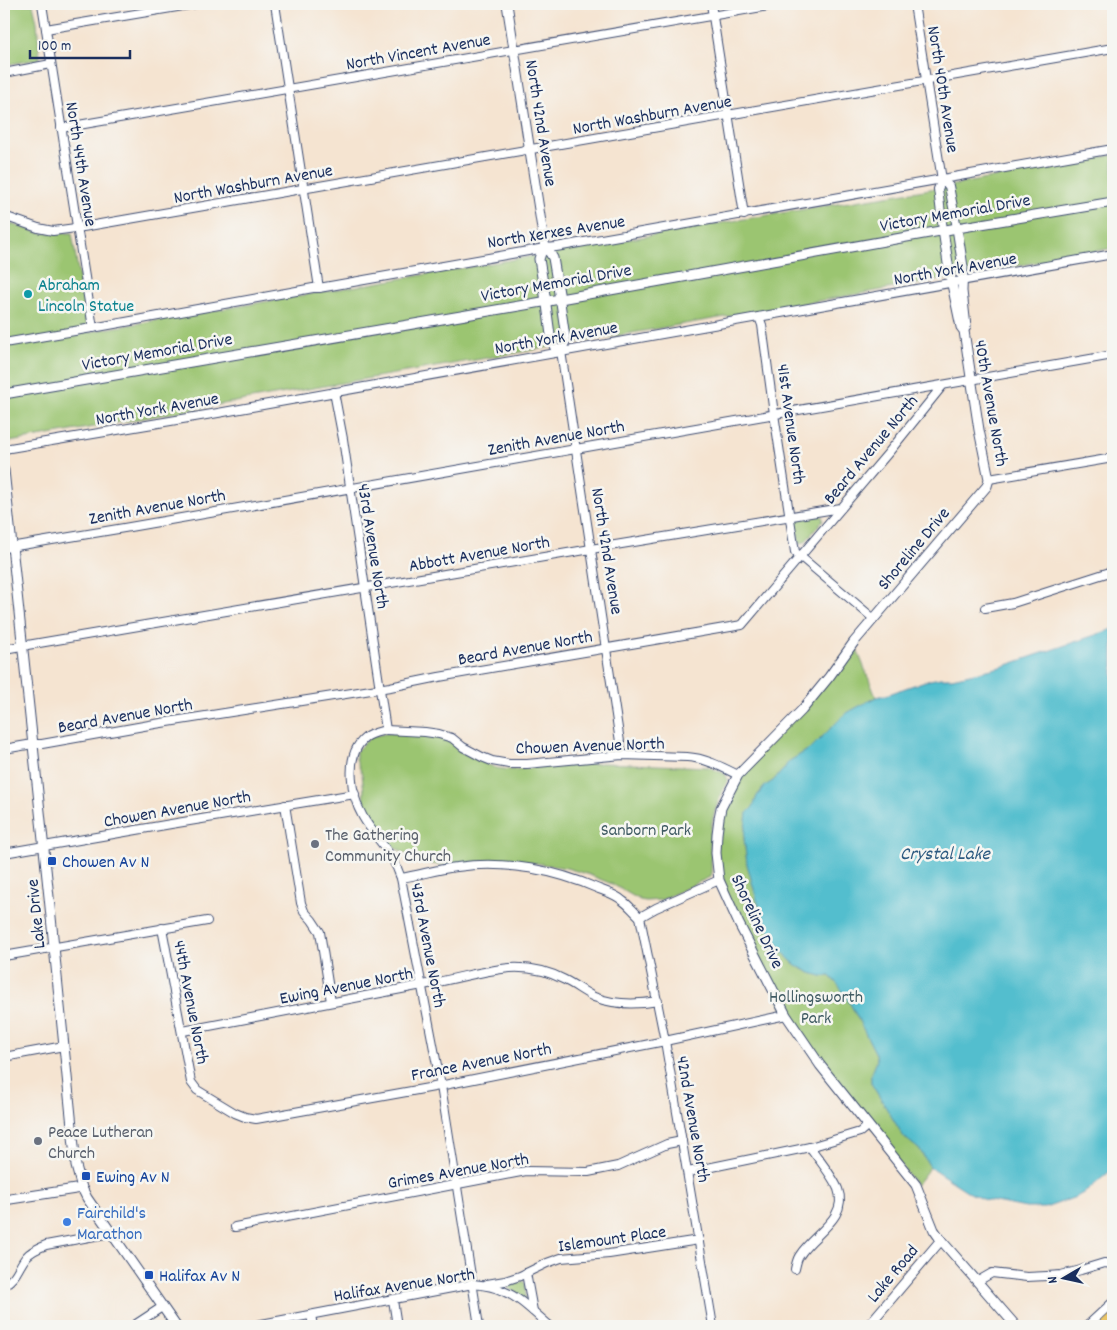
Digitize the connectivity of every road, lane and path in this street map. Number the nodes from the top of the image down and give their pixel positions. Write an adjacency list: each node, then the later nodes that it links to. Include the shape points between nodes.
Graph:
1 (42, 4): 9 (street, North 44th Avenue)
2 (196, 4): 9 (street)
3 (275, 4): 15 (street)
4 (507, 4): 11 (street, North 42nd Avenue)
5 (711, 4): 8 (street)
6 (780, 4): 8 (street, North Vincent Avenue)
7 (914, 4): 14 (street, North 40th Avenue)
8 (712, 15): 11 (street, North Vincent Avenue); 16 (street)
9 (46, 29): 12 (street, North 44th Avenue)
10 (1113, 48): 14 (street, North Washburn Avenue)
11 (514, 50): 15 (street, North Vincent Avenue); 19 (street, North 42nd Avenue)
12 (51, 64): 13 (street); 17 (street, North 44th Avenue)
13 (4, 73)
14 (926, 82): 16 (street, North Washburn Avenue); 20 (street, North 40th Avenue)
15 (288, 89): 17 (street, North Vincent Avenue); 21 (street)
16 (728, 116): 19 (street, North Washburn Avenue); 23 (street)
17 (61, 128): 25 (street, North 44th Avenue)
18 (1113, 149): 20 (street, North Xerxes Avenue)
19 (530, 150): 21 (street, North Washburn Avenue); 28 (street, North 42nd Avenue)
20 (942, 180): 23 (street, North Xerxes Avenue); 26 (street, North 40th Avenue, via 949,186); 27 (street, North 40th Avenue, via 938,190)
21 (303, 190): 25 (street, North Washburn Avenue); 32 (street)
22 (1113, 202): 26 (street, Victory Memorial Drive)
23 (744, 215): 28 (street, North Xerxes Avenue)
24 (4, 216): 25 (street, North Washburn Avenue, via 45,229)
25 (77, 228): 36 (street, North 44th Avenue)
26 (956, 228): 27 (street, Victory Memorial Drive); 30 (street, North 40th Avenue)
27 (943, 230): 31 (street, North 40th Avenue); 33 (street, Victory Memorial Drive)
28 (545, 248): 32 (street, North Xerxes Avenue); 33 (street, North 42nd Avenue, via 553,258); 34 (street, North 42nd Avenue, via 539,258)
29 (1113, 254): 30 (street, North York Avenue)
30 (963, 282): 31 (street, North York Avenue); 37 (street, North 40th Avenue)
31 (952, 283): 35 (street, North York Avenue); 37 (street, North 40th Avenue)
32 (319, 288): 36 (street, North Xerxes Avenue)
33 (560, 299): 34 (street, Victory Memorial Drive); 39 (street, North 42nd Avenue, via 566,341)
34 (546, 301): 39 (street, North 42nd Avenue, via 550,339); 44 (street, Victory Memorial Drive)
35 (760, 317): 39 (street, North York Avenue); 45 (street, 41st Avenue North)
36 (93, 328): 38 (street, North Xerxes Avenue)
37 (964, 332): 41 (street, 40th Avenue North)
38 (4, 343)
39 (561, 351): 43 (street, North York Avenue); 47 (street, North 42nd Avenue)
40 (1113, 355): 41 (street, Zenith Avenue North)
41 (972, 380): 42 (street, Zenith Avenue North); 50 (street, 40th Avenue North)
42 (943, 385): 45 (street, Zenith Avenue North); 52 (street, Beard Avenue North)
43 (334, 392): 46 (street, North York Avenue); 51 (street, 43rd Avenue North)
44 (4, 394)
45 (774, 414): 47 (street, Zenith Avenue North); 53 (street, 41st Avenue North)
46 (4, 449)
47 (576, 449): 51 (street, Zenith Avenue North); 55 (street, North 42nd Avenue)
48 (1113, 458): 50 (street)
49 (4, 470): 54 (street, Lake Drive)
50 (989, 479): 60 (street, Shoreline Drive, via 987,486)
51 (350, 488): 54 (street, Zenith Avenue North); 58 (street, 43rd Avenue North)
52 (841, 508): 53 (street, Abbott Avenue North); 56 (street, Beard Avenue North)
53 (790, 516): 55 (street, Abbott Avenue North); 56 (street, 41st Avenue North, via 795,552)
54 (8, 547): 61 (street, Lake Drive)
55 (591, 549): 58 (street, Abbott Avenue North); 63 (street, North 42nd Avenue)
56 (800, 556): 60 (street); 63 (street, Beard Avenue North, via 742,625)
57 (1113, 571): 59 (street, via 1012,603)
58 (365, 588): 61 (street, Abbott Avenue North); 64 (street, 43rd Avenue North)
59 (985, 608)
60 (874, 619): 69 (street, Shoreline Drive, via 802,710)
61 (23, 646): 62 (street, Abbott Avenue North); 66 (street, Lake Drive)
62 (4, 649)
63 (606, 649): 64 (street, Beard Avenue North); 68 (street, North 42nd Avenue)
64 (381, 689): 65 (street, 43rd Avenue North); 66 (street, Beard Avenue North)
65 (386, 730): 68 (street, Chowen Avenue North, via 439,734 452,738 482,757 509,764); 70 (street, 43rd Avenue North, via 366,737 354,754 351,769)
66 (33, 744): 67 (street, Beard Avenue North); 72 (street, Lake Drive)
67 (4, 749)
68 (622, 755): 69 (street, Chowen Avenue North, via 696,758)
69 (738, 775): 75 (street, Shoreline Drive, via 719,818 716,852)
70 (355, 794): 71 (street, Chowen Avenue North); 74 (street, 43rd Avenue North, via 362,815 395,863)
71 (285, 805): 72 (street, Chowen Avenue North); 83 (street, via 301,903 320,932)
72 (44, 846): 73 (street, Chowen Avenue North); 79 (street, Lake Drive)
73 (4, 853)
74 (401, 878): 76 (street, via 457,867 516,866 590,885 623,900); 81 (street, 43rd Avenue North)
75 (719, 880): 76 (street); 84 (street, Shoreline Drive, via 738,924)
76 (640, 917): 82 (street, 42nd Avenue North)
77 (208, 920): 78 (street)
78 (162, 928): 79 (street); 85 (street, 44th Avenue North)
79 (54, 947): 80 (street); 87 (street, Lake Drive)
80 (4, 956)
81 (422, 986): 82 (street, Ewing Avenue North, via 510,968 529,969 546,972 610,1002 643,1004); 83 (street, Ewing Avenue North); 90 (street, 43rd Avenue North)
82 (658, 1001): 86 (street, 42nd Avenue North)
83 (331, 1002): 85 (street, Ewing Avenue North)
84 (786, 1015): 86 (street, France Avenue North); 91 (street, Shoreline Drive, via 820,1065)
85 (183, 1031): 89 (street, 44th Avenue North)
86 (665, 1041): 90 (street, France Avenue North); 92 (street, 42nd Avenue North)
87 (64, 1046): 88 (street); 96 (street, Lake Drive, via 76,1166)
88 (4, 1057)
89 (191, 1082): 90 (street, France Avenue North, via 197,1090 235,1113 256,1119)
90 (441, 1086): 95 (street, 43rd Avenue North)
91 (868, 1125): 93 (street, via 860,1132); 101 (street, Shoreline Drive, via 916,1185)
92 (682, 1141): 94 (street, 42nd Avenue North); 95 (street, Grimes Avenue North, via 667,1144 618,1166 588,1172 526,1171)
93 (810, 1147): 94 (street); 103 (street, via 835,1183 840,1199 836,1215 799,1256)
94 (688, 1172): 100 (street, 42nd Avenue North)
95 (457, 1184): 98 (street, Grimes Avenue North); 106 (street, 43rd Avenue North)
96 (82, 1188): 97 (street); 99 (street, Lake Drive)
97 (4, 1200)
98 (235, 1226)
99 (111, 1233): 107 (street, via 38,1248 24,1259 16,1274); 110 (street, Lake Drive)
100 (699, 1240): 104 (street, Islemount Place, via 561,1258); 121 (street, 42nd Avenue North)
101 (940, 1240): 105 (street); 122 (street, Lake Road)
102 (1113, 1264): 105 (street, via 1104,1263 1061,1275 992,1273)
103 (795, 1269)
104 (526, 1273): 106 (street, Islemount Place, via 505,1281); 111 (street)
105 (978, 1281): 123 (street)
106 (473, 1284): 108 (street, Halifax Avenue North); 111 (street, Halifax Avenue North, via 505,1291); 119 (street, 43rd Avenue North)
107 (4, 1285)
108 (393, 1300): 112 (street, Halifax Avenue North); 118 (street)
109 (1113, 1302): 124 (street)
110 (162, 1307): 114 (street); 115 (street, Lake Drive)
111 (532, 1311): 120 (street, Halifax Avenue North)
112 (311, 1315): 116 (street, Halifax Avenue North); 117 (street)
113 (1113, 1316): 125 (main road)
114 (133, 1326)
115 (176, 1326)
116 (251, 1326)
117 (313, 1326)
118 (397, 1326)
119 (480, 1326)
120 (550, 1326)
121 (713, 1326)
122 (868, 1326)
123 (1016, 1326)
124 (1087, 1326)
125 (1102, 1326)

